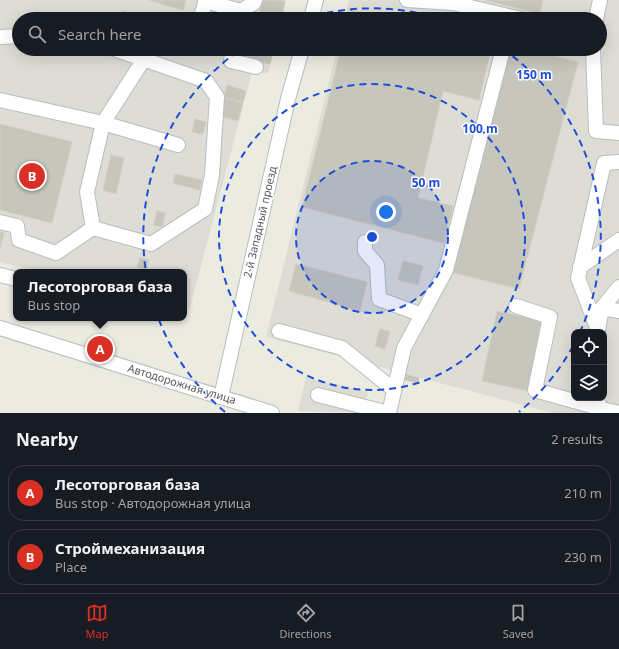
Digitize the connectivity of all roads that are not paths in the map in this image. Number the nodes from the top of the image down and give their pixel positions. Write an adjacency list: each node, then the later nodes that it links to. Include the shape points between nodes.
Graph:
1 (206, 0): 6 (street); 7 (street)
2 (255, 0): 8 (street)
3 (316, 0): 9 (street)
4 (407, 0): 10 (street, via 453,3)
5 (600, 0): 11 (street)
6 (202, 12)
7 (233, 12)
8 (244, 12)
9 (313, 12)
10 (490, 12)
11 (597, 12)
12 (12, 36): 13 (street)
13 (0, 37)
14 (135, 56): 19 (street)
15 (232, 56): 20 (street, via 231,61)
16 (300, 56): 44 (street, 2-й Западный проезд, via 288,99)
17 (501, 56): 37 (street, via 446,270)
18 (593, 56): 23 (street, via 596,131)
19 (144, 59): 22 (street); 27 (street, via 206,81 217,96 212,174 205,209 151,244)
20 (256, 67)
21 (0, 100): 22 (street)
22 (103, 123): 24 (street); 27 (street, via 87,192)
23 (619, 133)
24 (178, 146)
25 (619, 162): 30 (street, via 604,163)
26 (0, 222): 27 (street, via 17,226 19,240 56,254)
27 (93, 228)
28 (619, 240): 30 (street)
29 (365, 242): 37 (street, via 365,251 378,265 379,299)
30 (580, 267): 39 (street, via 578,278)
31 (0, 275): 32 (street)
32 (13, 278)
33 (619, 286): 35 (street)
34 (516, 306): 45 (street, via 550,317 535,390)
35 (602, 308): 36 (street); 40 (street)
36 (619, 311)
37 (422, 315): 42 (street, via 404,348)
38 (0, 328): 44 (street, Автодорожная улица)
39 (597, 329)
40 (598, 329)
41 (279, 331): 42 (street, via 342,348)
42 (394, 390): 47 (street)
43 (318, 395): 47 (street)
44 (222, 397): 46 (street, Автодорожная улица)
45 (598, 403): 48 (street)
46 (272, 413)
47 (389, 413)
48 (619, 413)

